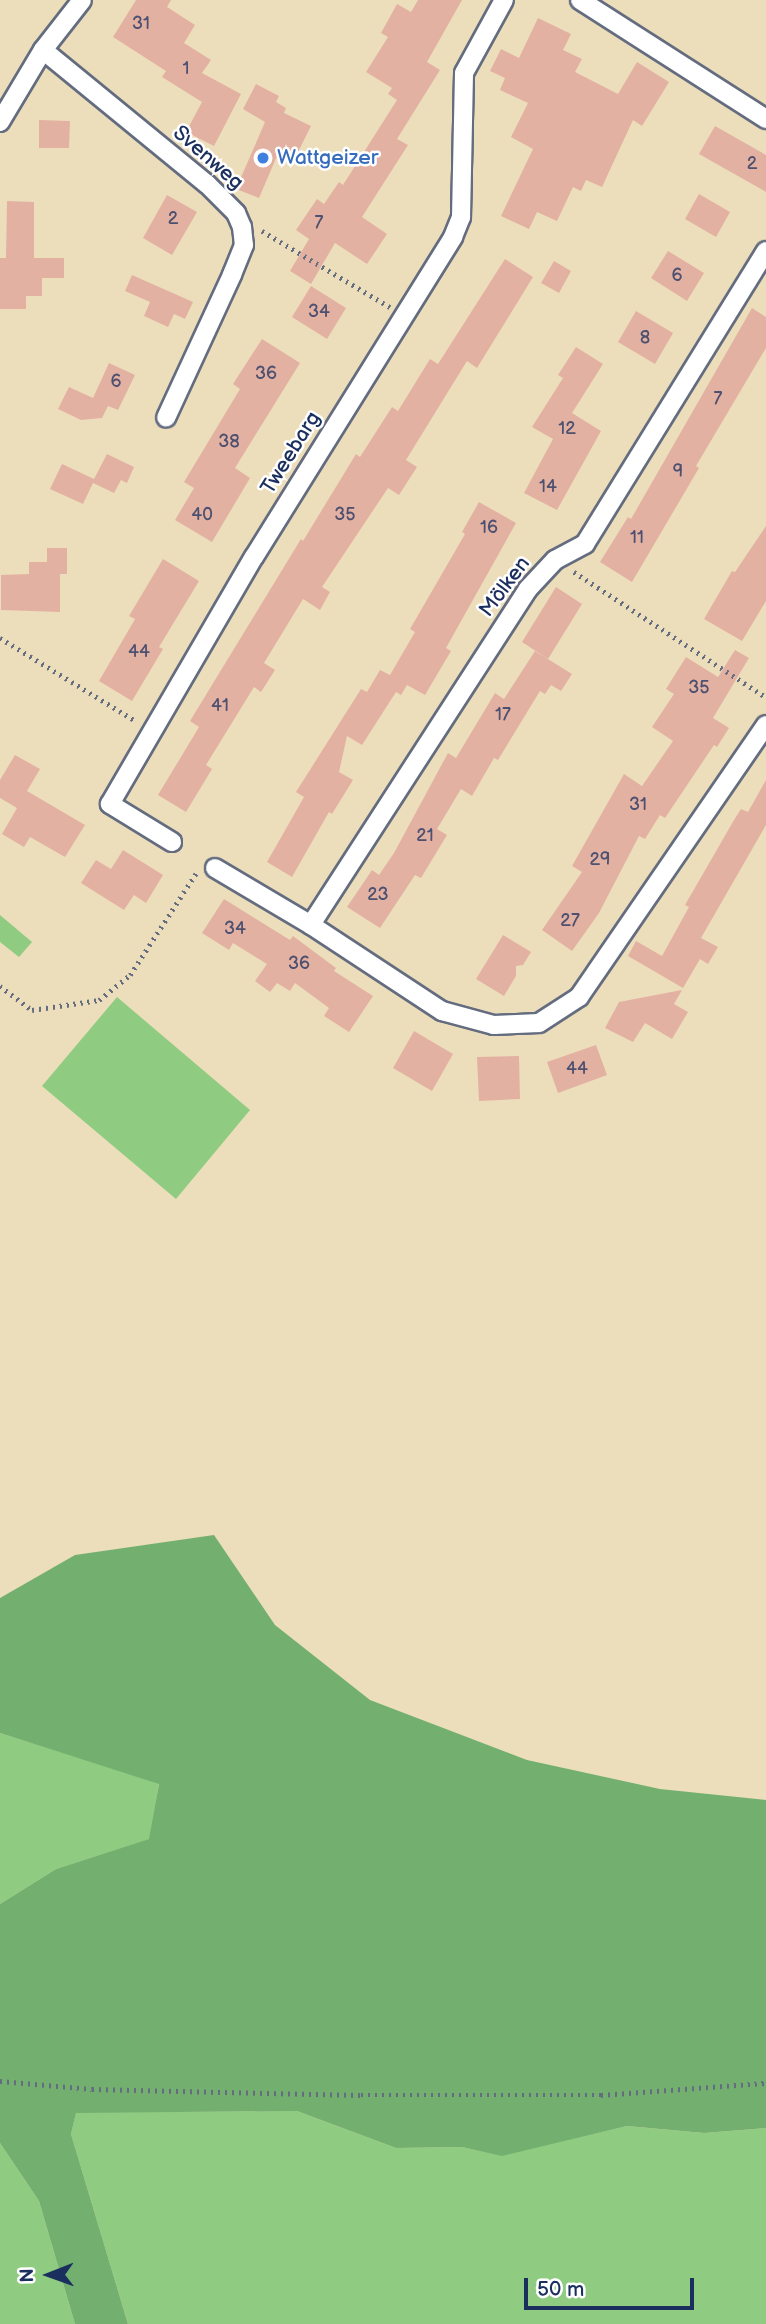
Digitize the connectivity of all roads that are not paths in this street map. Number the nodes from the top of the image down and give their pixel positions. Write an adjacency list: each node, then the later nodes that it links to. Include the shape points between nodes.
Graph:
1 (82, 0): 4 (street)
2 (504, 0): 10 (street, Tweebarg, via 464,73 461,218 443,255 150,730 110,804)
3 (580, 0): 5 (street)
4 (43, 50): 6 (street); 8 (street, Svenweg, via 207,184 236,214 242,227 244,245)
5 (766, 119)
6 (0, 122)
7 (766, 251): 12 (street, Mölken, via 585,544 555,560 528,589)
8 (166, 418)
9 (766, 725): 12 (street, via 579,997 540,1023 495,1025 442,1011)
10 (172, 842)
11 (209, 865): 12 (street)
12 (311, 925)

